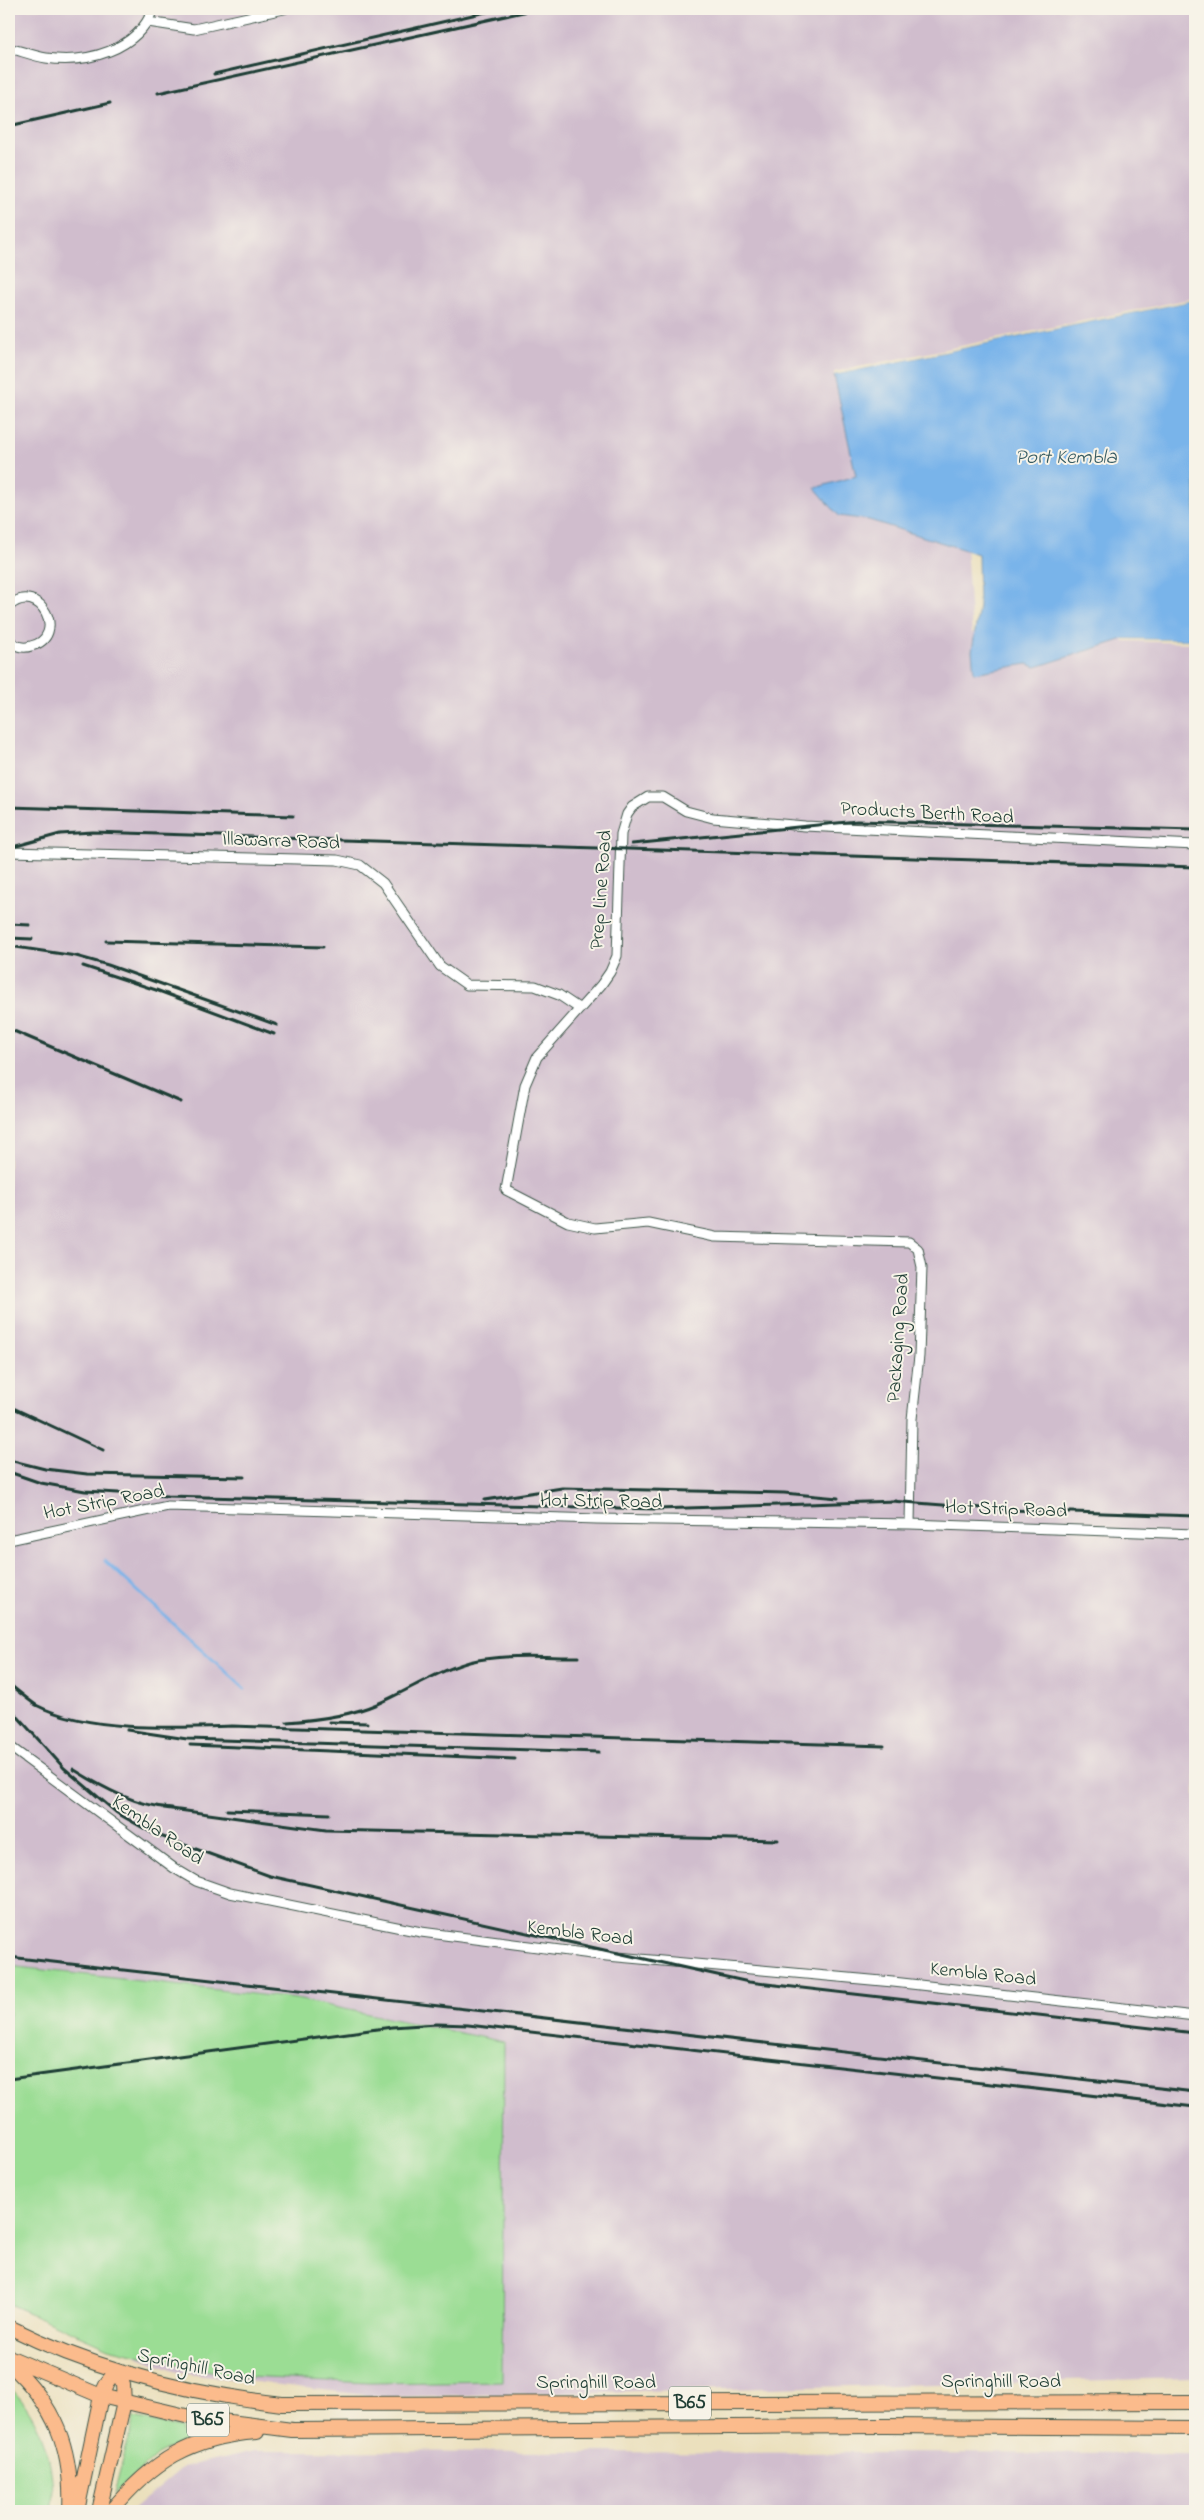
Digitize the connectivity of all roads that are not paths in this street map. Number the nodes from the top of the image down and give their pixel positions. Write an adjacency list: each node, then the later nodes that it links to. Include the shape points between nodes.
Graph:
1 (153, 9): 3 (street)
2 (284, 9): 3 (street, via 194,29)
3 (148, 22): 4 (street, via 133,40 107,52 76,59 46,58)
4 (9, 48)
5 (9, 606): 6 (street, via 21,600 32,600 43,607 49,619 47,633 41,642 26,647)
6 (11, 643)
7 (663, 797): 8 (street, Products Berth Road, via 686,810 713,818 805,826); 10 (street, Prep Line Road, via 648,797 640,801 632,807 624,822 620,850 617,956 610,972)
8 (1195, 845)
9 (9, 852): 10 (street, Illawarra Road, via 337,860 360,865 383,883 440,966 468,985 535,986 559,995)
10 (580, 1009): 11 (street, Prep Line Road, via 537,1057 526,1085)
11 (506, 1190): 12 (street, Packaging Road, via 580,1226 595,1228 648,1223 715,1237 909,1242 918,1249 922,1266 919,1356 912,1419)
12 (910, 1524): 13 (street, Hot Strip Road); 14 (street, Hot Strip Road, via 606,1520 168,1506)
13 (1195, 1534)
14 (9, 1540)
15 (9, 1746): 16 (street, Kembla Road, via 174,1868 196,1881 230,1893 398,1928 560,1950 893,1982)
16 (1195, 2016)
17 (9, 2327): 20 (main road, Springhill Road / B65)
18 (9, 2357): 21 (main road, B65)
19 (9, 2363): 26 (main road, via 41,2398 60,2433 69,2472)
20 (117, 2372): 21 (main road); 22 (main road, via 123,2385); 23 (main road, Springhill Road / B65, via 192,2391 282,2404)
21 (101, 2396): 22 (main road, B65); 27 (main road)
22 (124, 2402): 25 (main road, B65, via 190,2417); 28 (main road)
23 (1195, 2402)
24 (1195, 2428): 25 (main road, B65, via 885,2426)
25 (292, 2430): 29 (main road, via 232,2435 190,2446 152,2469)
26 (70, 2511)
27 (77, 2511)
28 (99, 2511)
29 (111, 2511)

